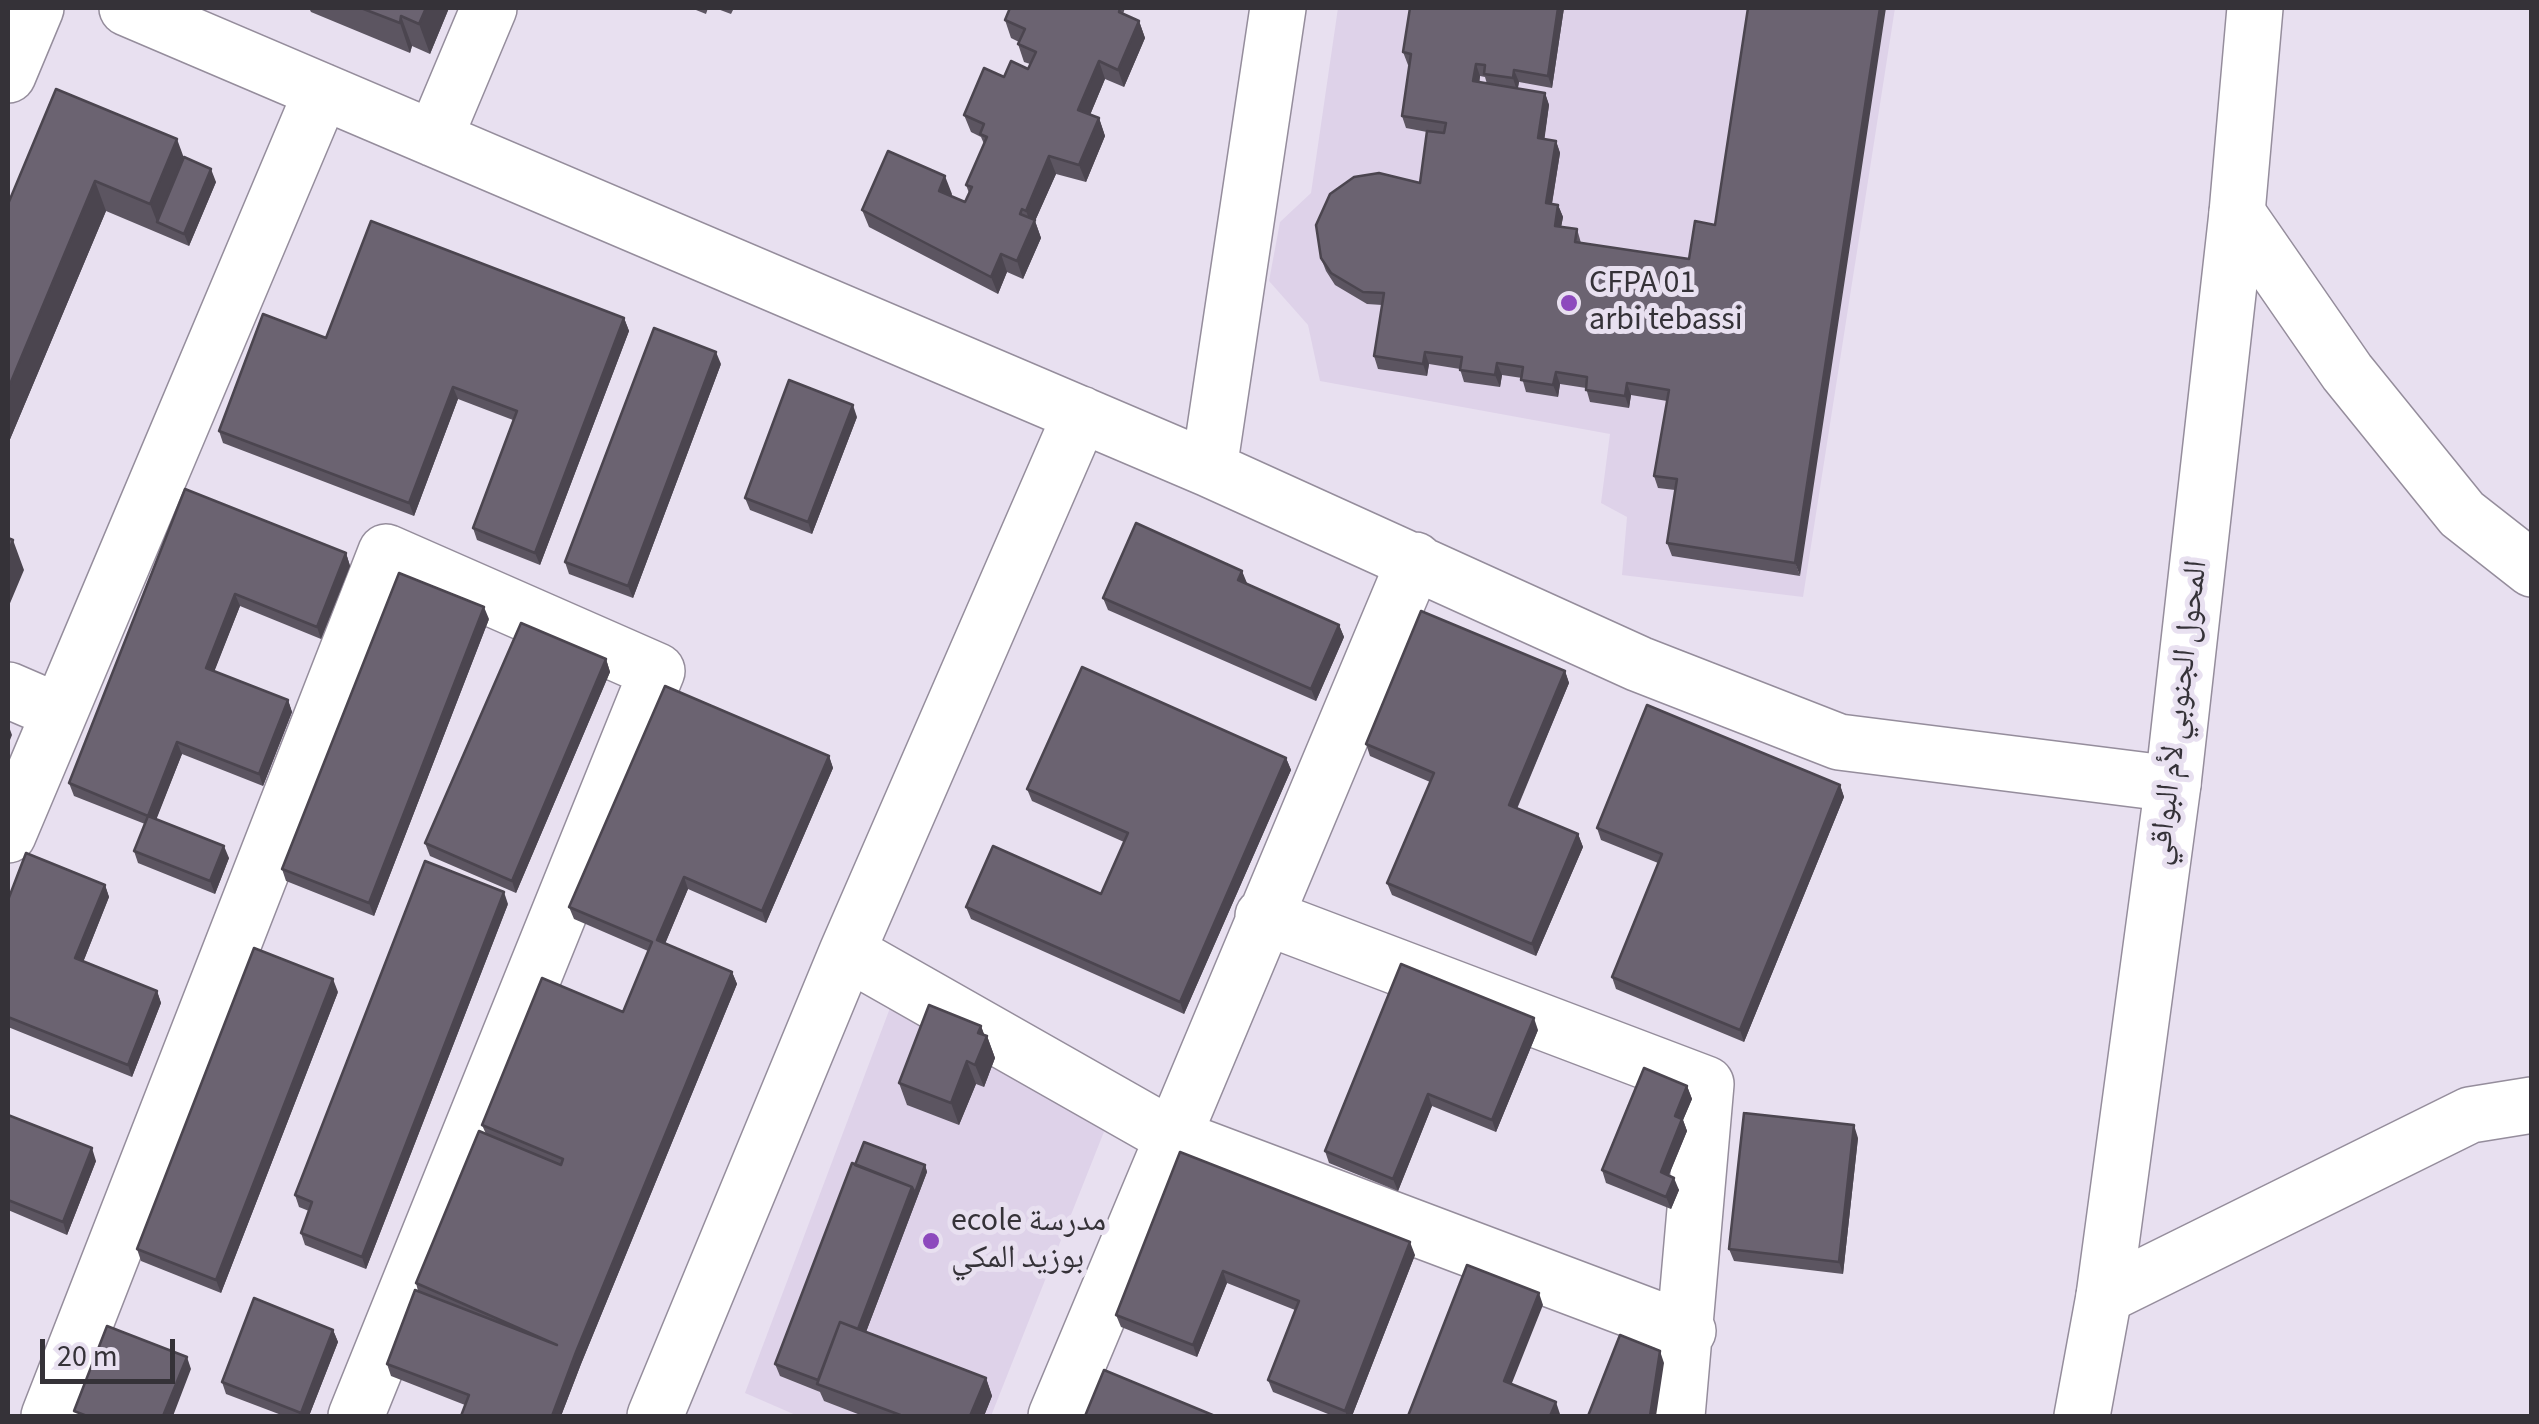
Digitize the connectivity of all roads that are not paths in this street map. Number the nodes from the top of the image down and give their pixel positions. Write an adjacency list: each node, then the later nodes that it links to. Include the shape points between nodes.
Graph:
1 (36, 8): 6 (street)
2 (127, 8): 7 (street)
3 (489, 8): 8 (street)
4 (1278, 8): 11 (street)
5 (2256, 8): 9 (street, المحول الجنوبي لأم البواقي)
6 (8, 75)
7 (322, 91): 8 (street); 15 (street)
8 (434, 139): 10 (street)
9 (2237, 213): 13 (street, via 2347,372 2462,514); 16 (street, المحول الجنوبي لأم البواقي)
10 (1081, 414): 11 (street); 19 (street)
11 (1210, 469): 12 (street)
12 (1415, 560): 16 (street, via 1639,664 1840,742); 18 (street)
13 (2532, 568)
14 (8, 690): 15 (street)
15 (59, 712): 17 (street)
16 (2173, 784): 22 (street, المحول الجنوبي لأم البواقي)
17 (8, 835)
18 (1263, 916): 21 (street); 23 (street, via 1706,1084)
19 (847, 952): 21 (street); 26 (street)
20 (2532, 1105): 22 (street, via 2470,1115)
21 (1171, 1136): 23 (street); 25 (street)
22 (2104, 1296): 30 (street, المحول الجنوبي لأم البواقي)
23 (1688, 1331): 29 (street)
24 (1126, 1390): 25 (street)
25 (1066, 1393)
26 (676, 1409)
27 (50, 1416): 28 (street, via 386,552 657,671)
28 (356, 1416)
29 (1677, 1416)
30 (2082, 1416)

